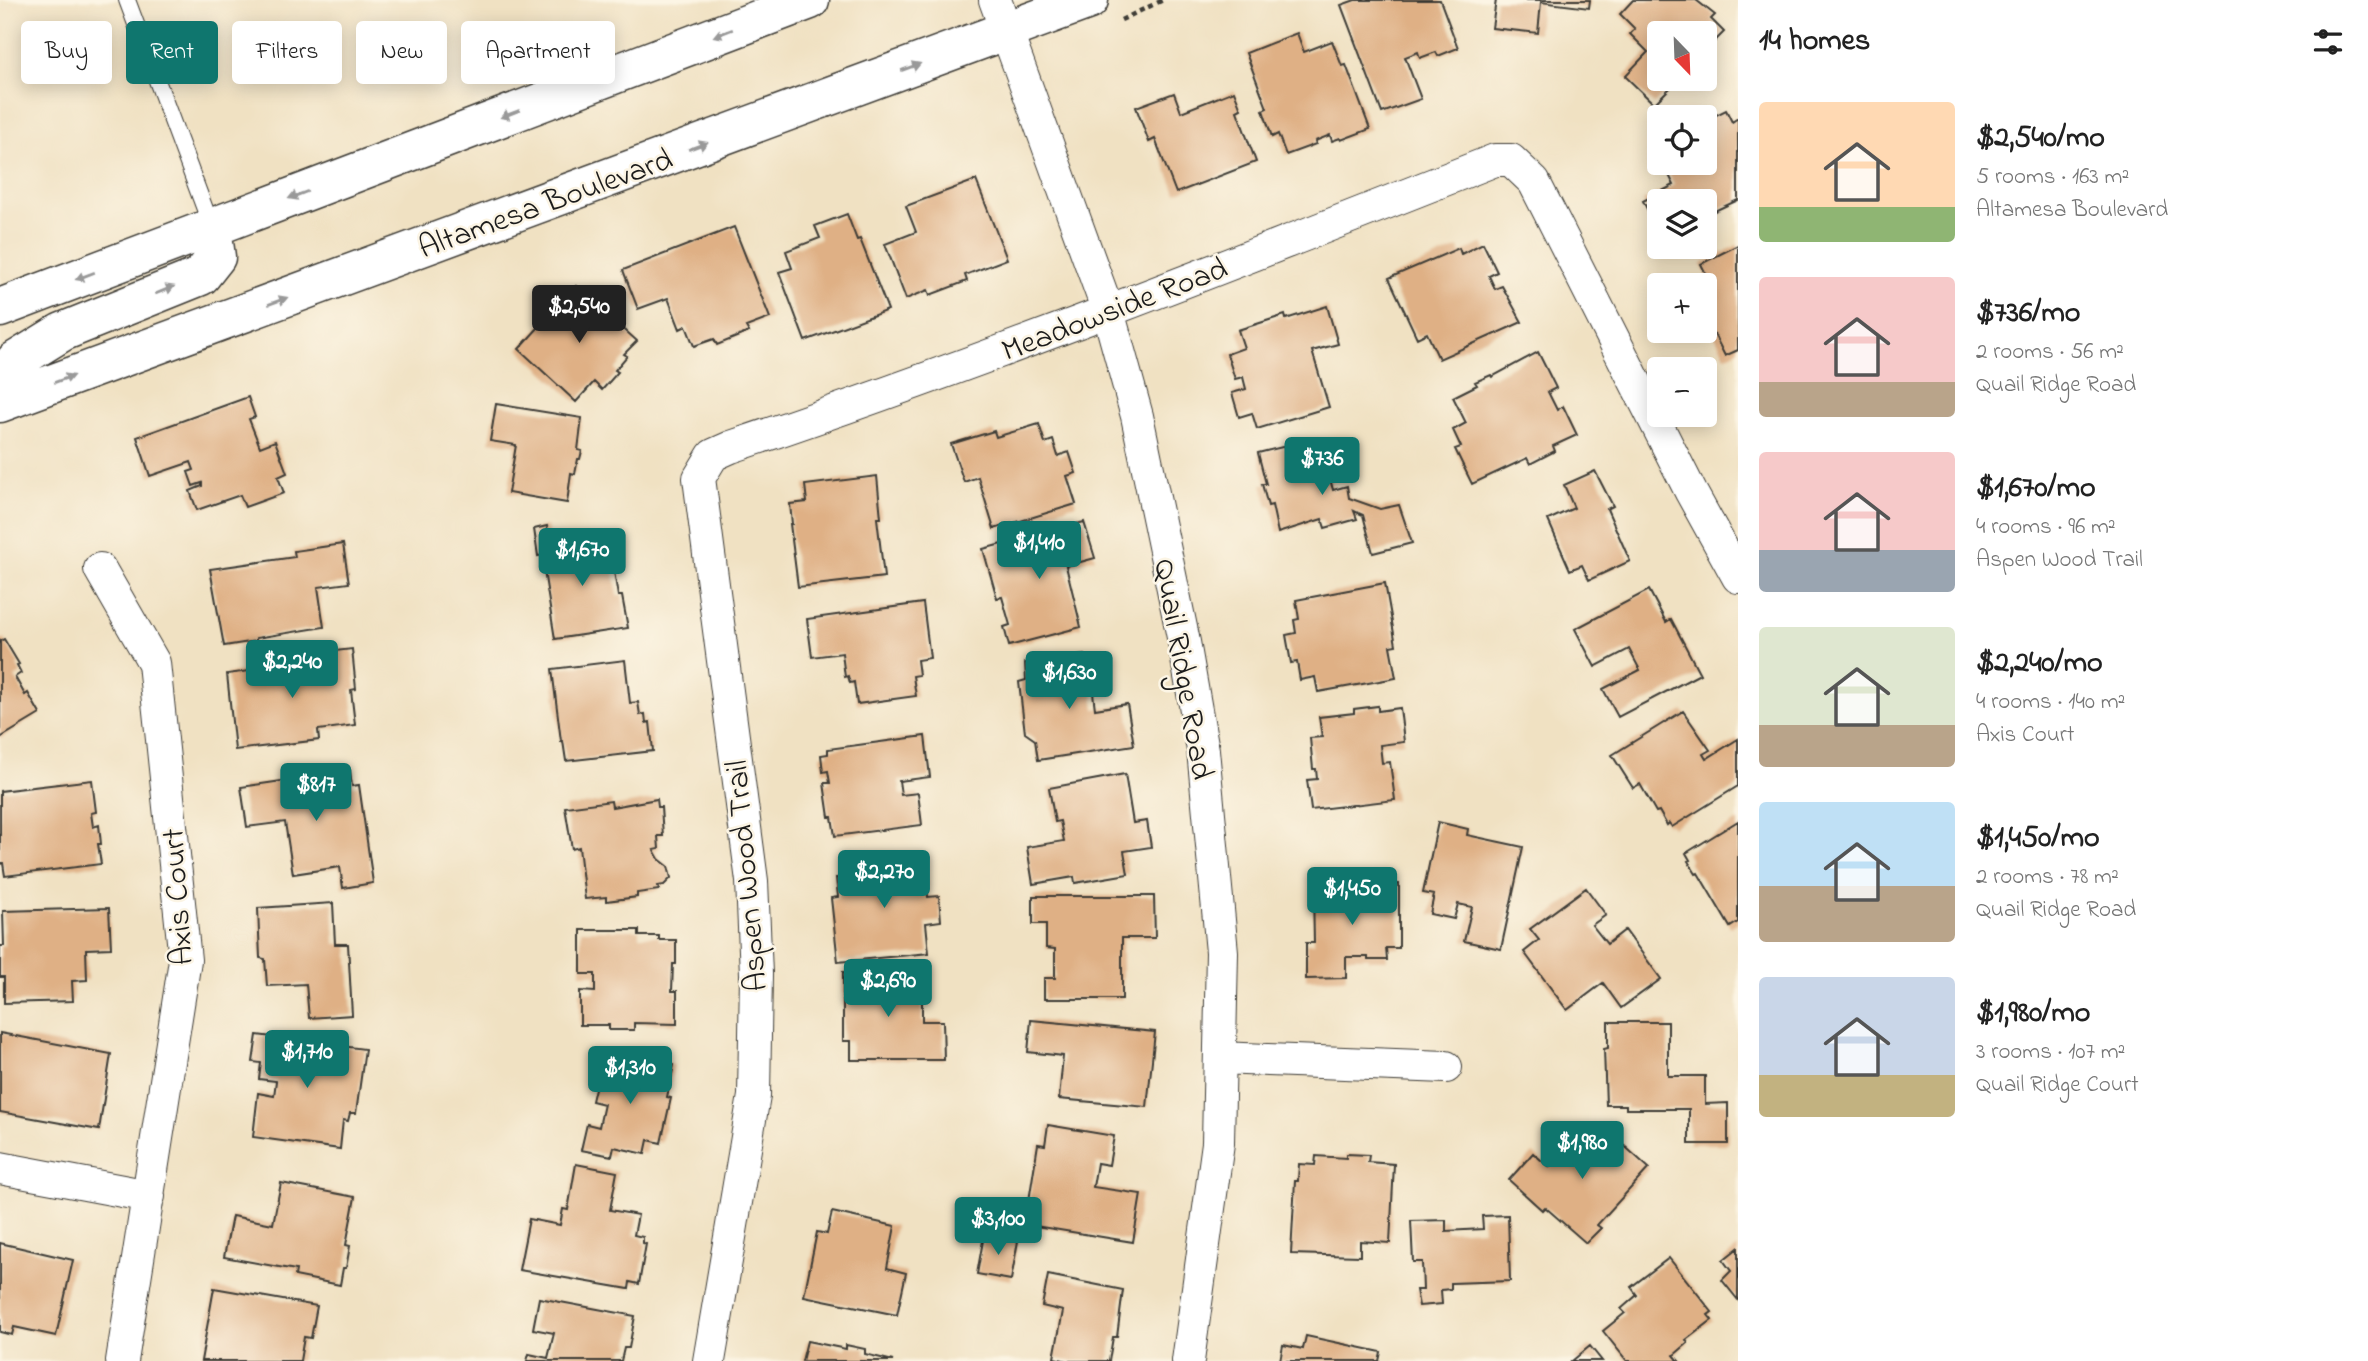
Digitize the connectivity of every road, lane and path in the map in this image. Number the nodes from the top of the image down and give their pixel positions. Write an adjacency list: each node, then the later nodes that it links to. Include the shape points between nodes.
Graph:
1 (127, 0): 5 (lane)
2 (810, 0): 5 (main road, one-way to 5)
3 (1089, 0): 4 (main road, Altamesa Boulevard)
4 (1001, 16): 7 (street, Quail Ridge Road); 9 (main road, Altamesa Boulevard, one-way to 4)
5 (212, 228): 6 (main road, one-way to 6); 8 (main road, one-way to 5, via 15,361 62,332 201,276 216,257)
6 (0, 308)
7 (1108, 311): 10 (street, Meadowside Road); 12 (street, Meadowside Road, via 1495,160 1511,160 1534,182); 13 (street, Quail Ridge Road, via 1137,416 1203,750 1222,952)
8 (0, 380)
9 (0, 403)
10 (731, 447): 18 (street, Aspen Wood Trail, via 713,455 699,478 752,881 754,1096)
11 (100, 569): 16 (street, Axis Court, via 154,663 185,960)
12 (1738, 577)
13 (1220, 1058): 14 (street); 19 (street, Quail Ridge Road, via 1218,1143)
14 (1446, 1067)
15 (0, 1168): 16 (street)
16 (149, 1196): 17 (street, Axis Court)
17 (122, 1361)
18 (709, 1361)
19 (1188, 1361)

